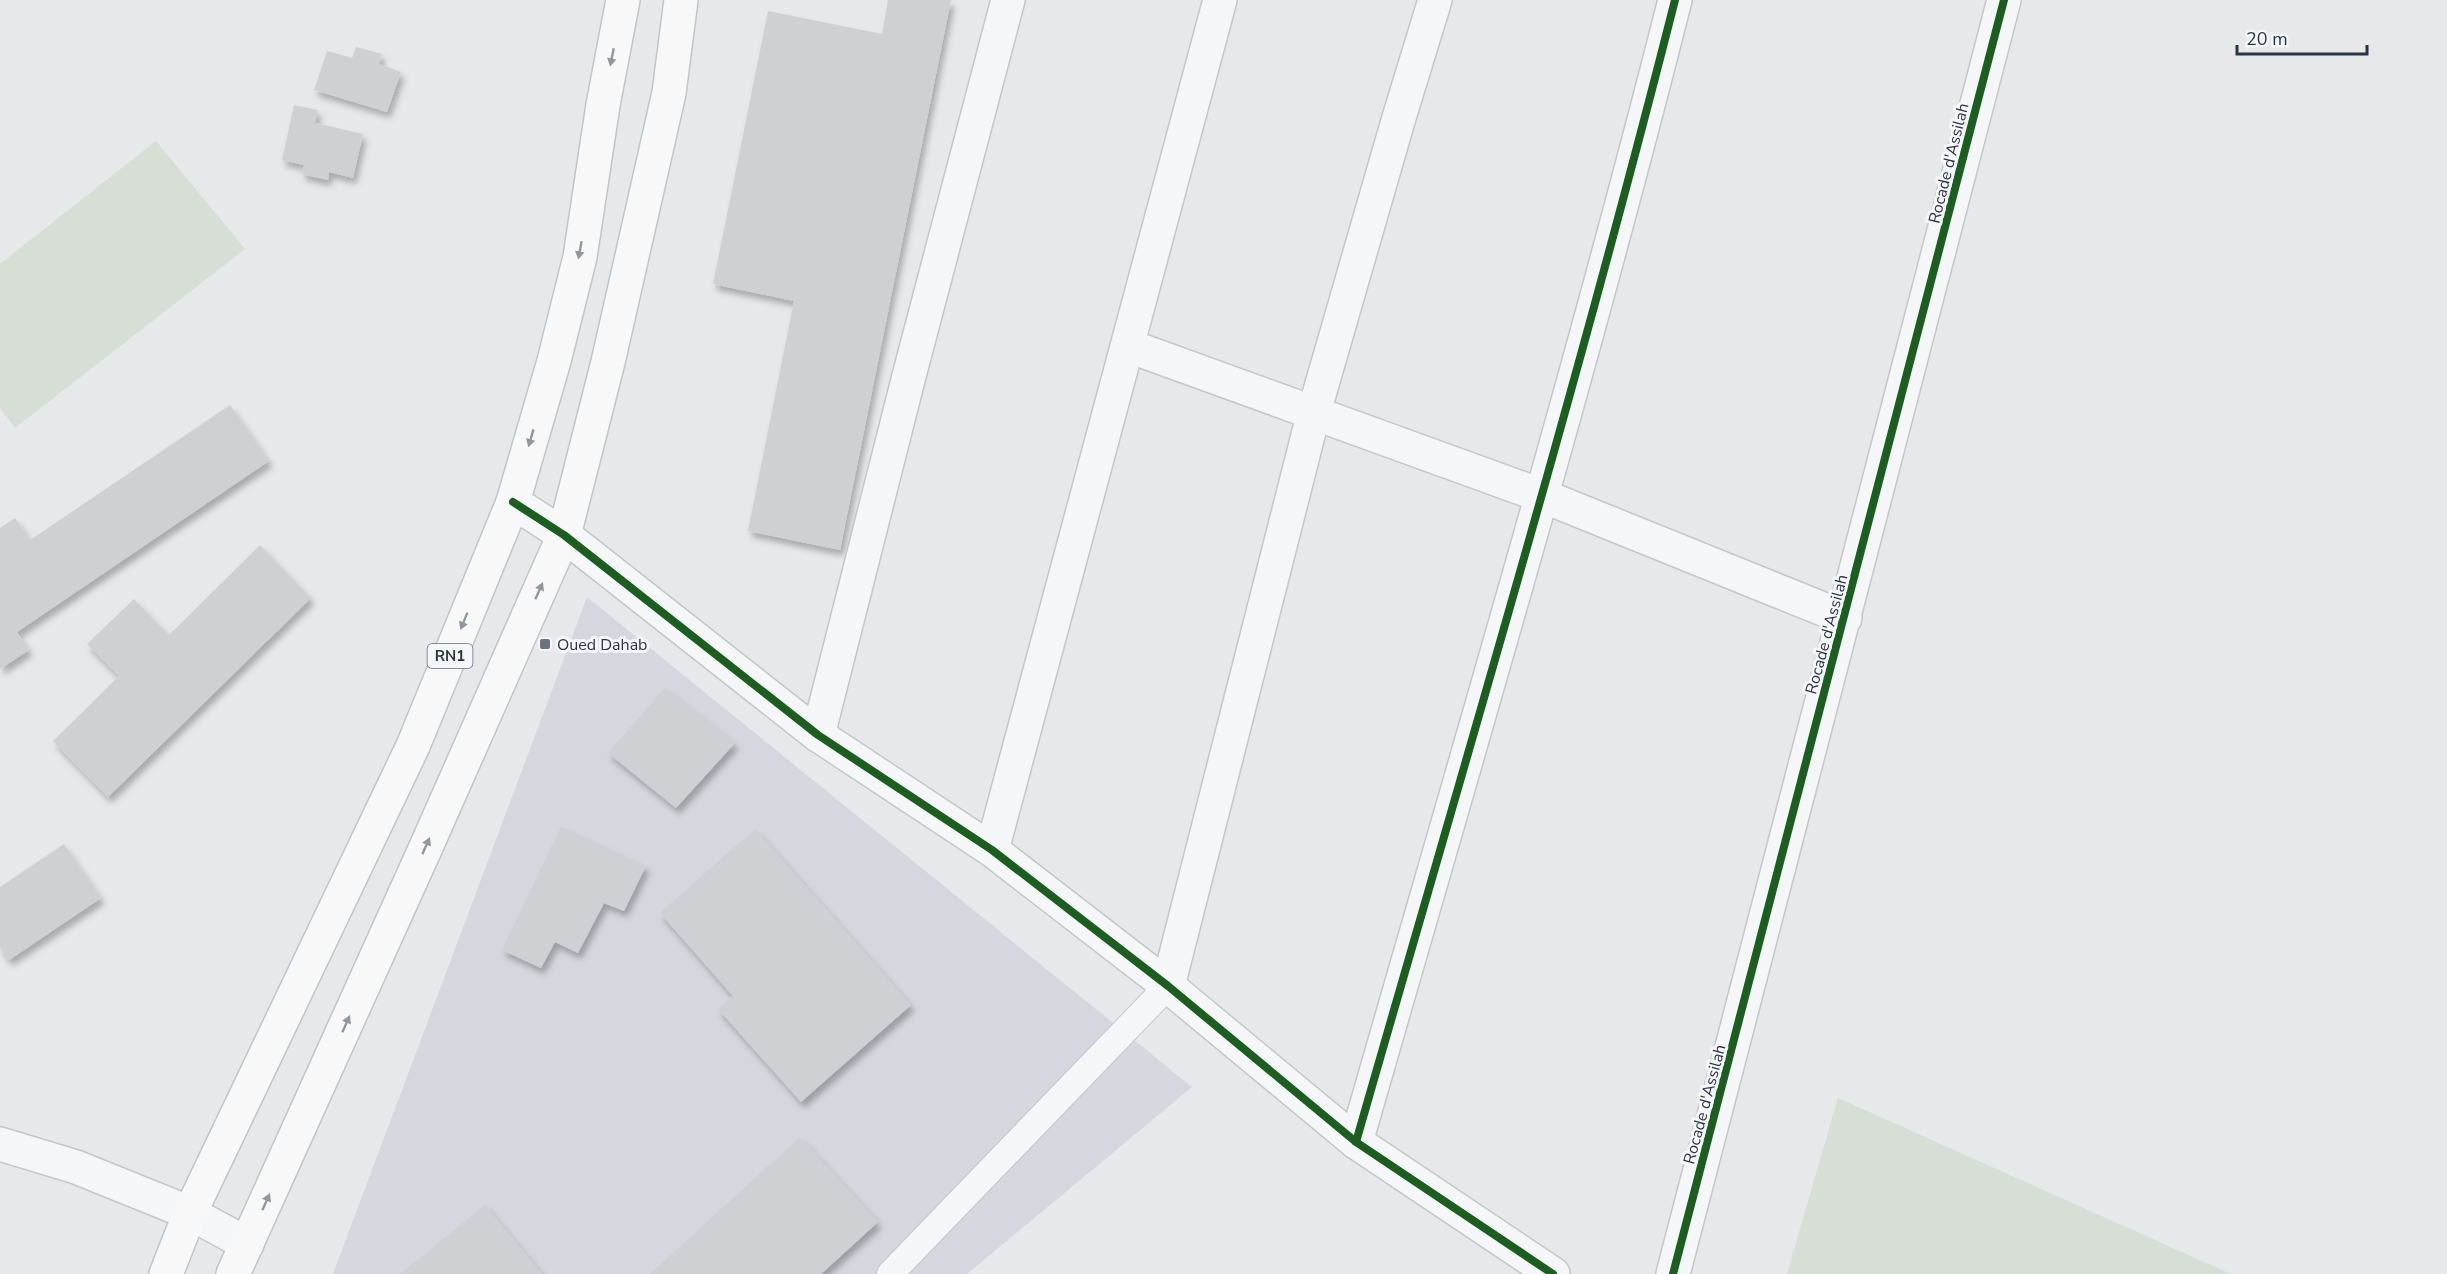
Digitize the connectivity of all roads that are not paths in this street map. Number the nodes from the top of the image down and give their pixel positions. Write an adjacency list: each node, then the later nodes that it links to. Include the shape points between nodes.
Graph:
1 (623, 0): 11 (main road, RN1, one-way to 11, via 580,257)
2 (681, 0): 12 (main road, via 666,104)
3 (1008, 0): 14 (street)
4 (1220, 0): 8 (street)
5 (1435, 0): 9 (street)
6 (1675, 0): 10 (street)
7 (2004, 0): 13 (street, Rocade d'Assilah)
8 (1129, 346): 9 (street); 15 (street)
9 (1314, 412): 10 (street); 16 (street)
10 (1543, 496): 13 (street); 17 (street)
11 (513, 502): 12 (street); 19 (main road, RN1, one-way to 19, via 413,746)
12 (564, 535): 14 (street); 20 (main road, one-way to 12)
13 (1845, 618): 25 (street, Rocade d'Assilah)
14 (818, 735): 15 (street)
15 (992, 850): 16 (street)
16 (1168, 986): 17 (street); 23 (lane)
17 (1356, 1142): 24 (street)
18 (0, 1144): 19 (street, via 76,1167)
19 (190, 1214): 20 (street); 21 (main road, RN1)
20 (247, 1244): 22 (main road)
21 (166, 1274)
22 (233, 1274)
23 (890, 1274)
24 (1553, 1274)
25 (1673, 1274)

